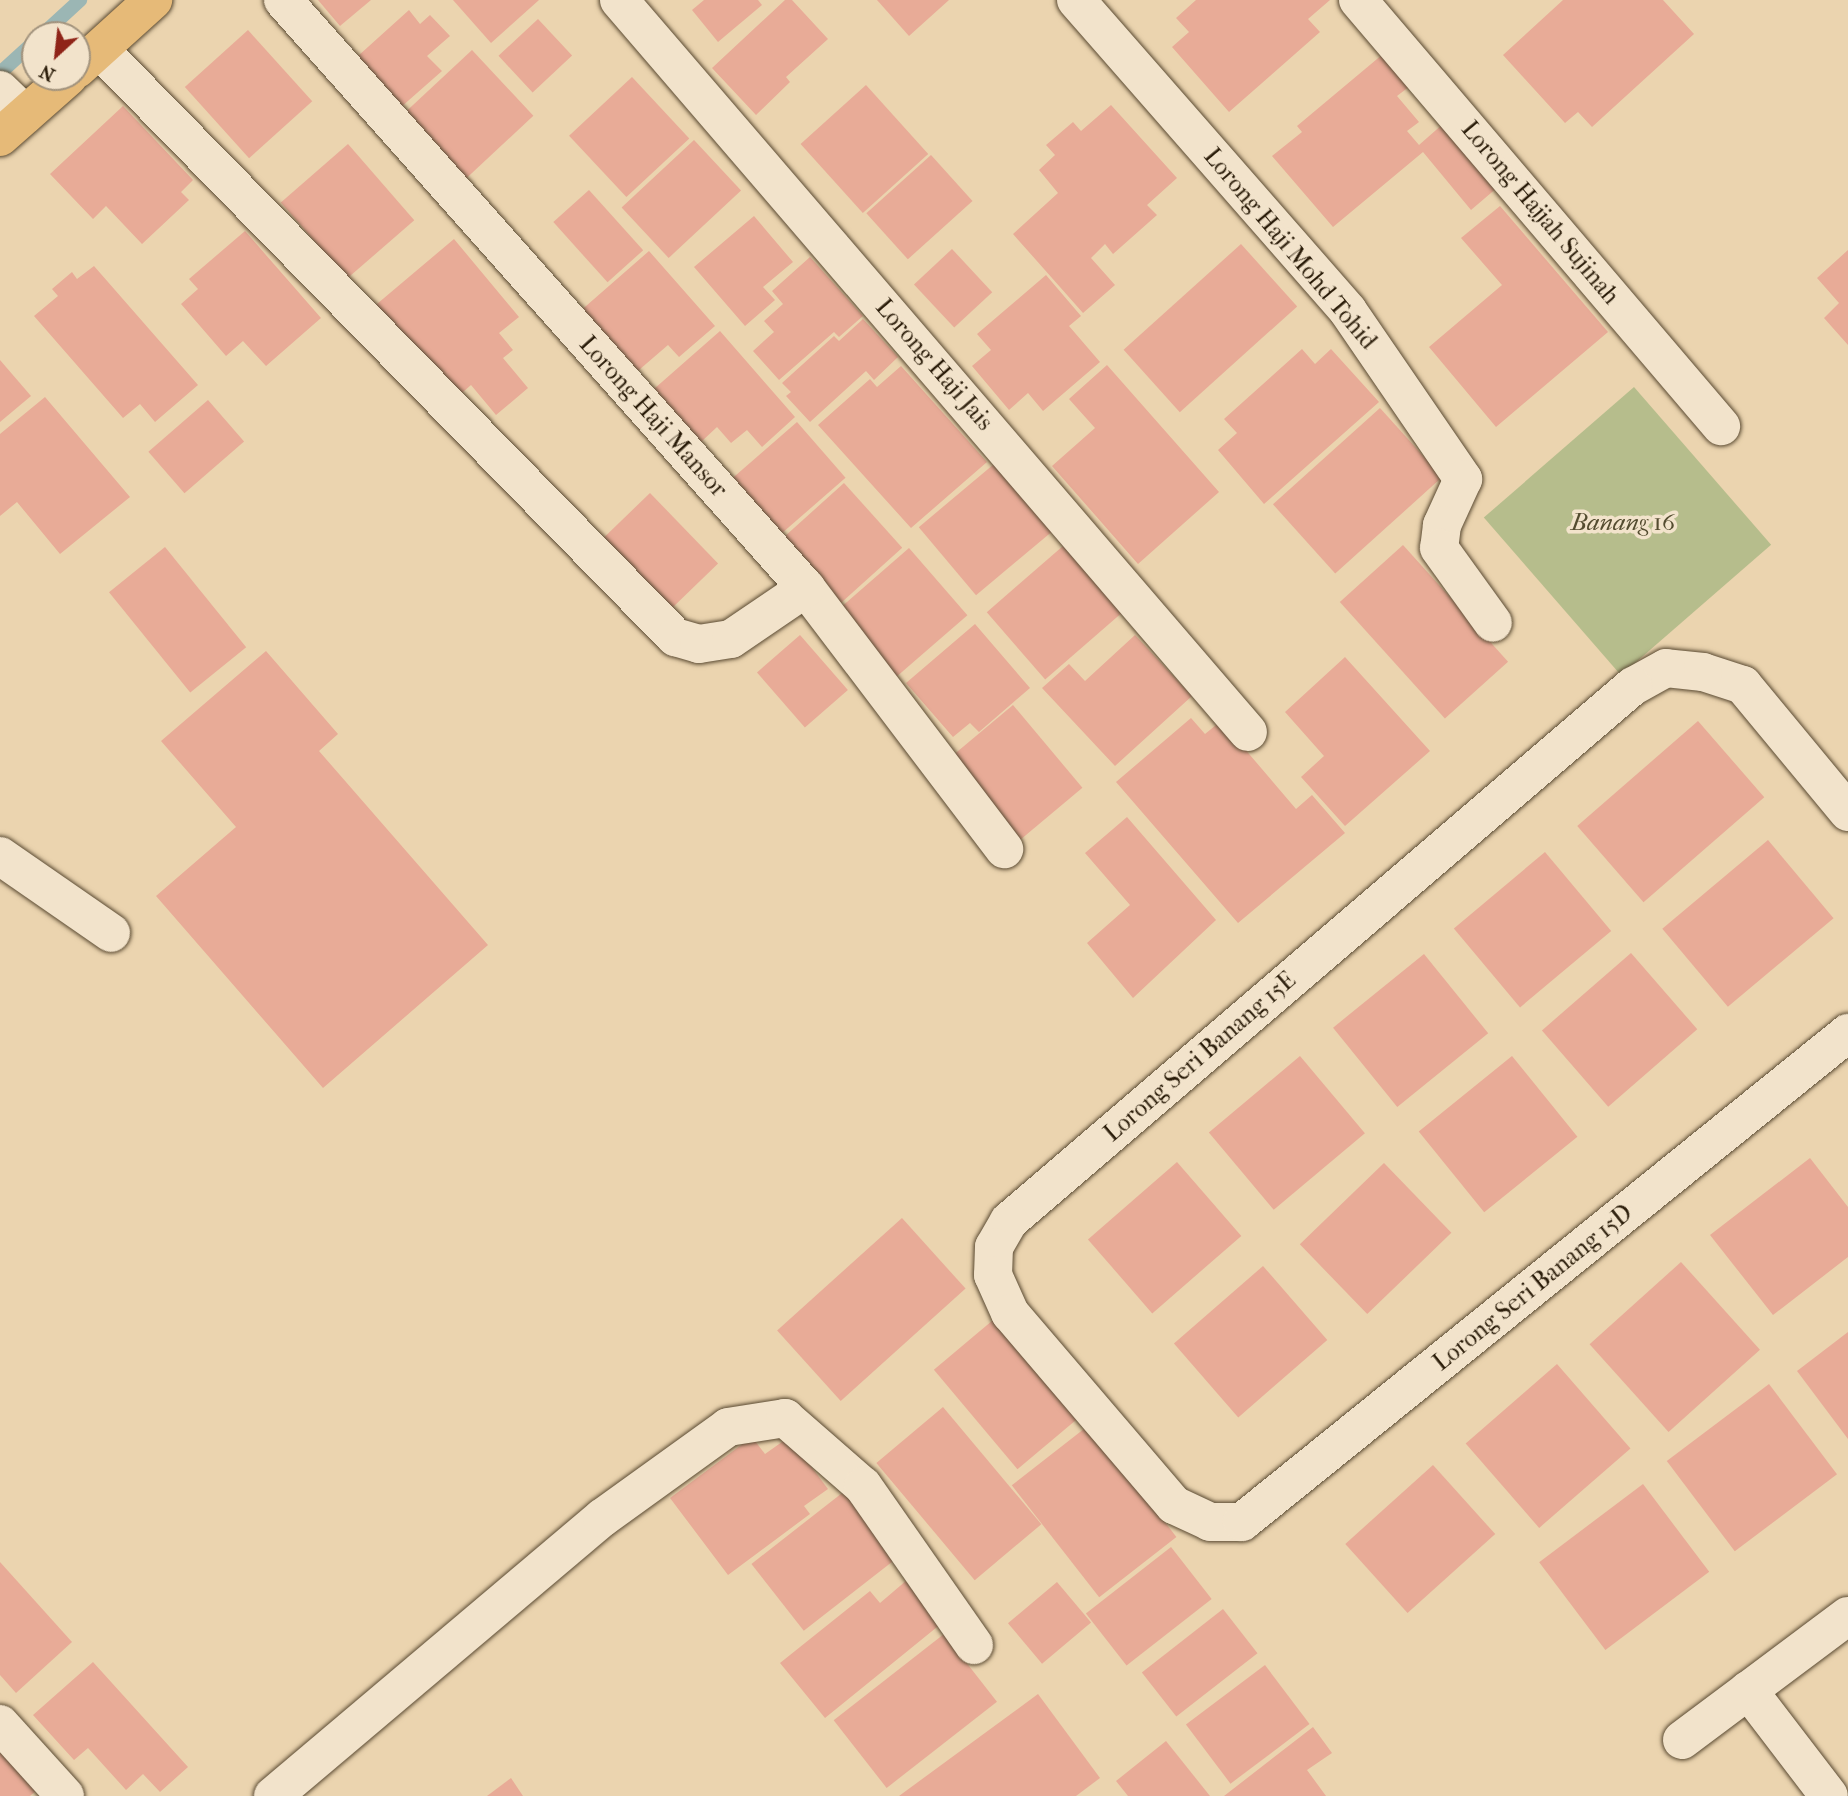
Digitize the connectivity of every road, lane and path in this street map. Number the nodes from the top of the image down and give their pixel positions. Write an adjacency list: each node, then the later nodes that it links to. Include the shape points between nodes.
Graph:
1 (153, 0): 6 (main road)
2 (283, 0): 11 (street, Lorong Haji Mansor)
3 (619, 0): 13 (street, Lorong Haji Jais)
4 (1076, 0): 12 (street, Lorong Haji Mohd Tohid, via 1348,311 1463,479 1442,524 1439,548)
5 (1358, 0): 10 (street, Lorong Hajjah Sujinah)
6 (91, 57)
7 (91, 63): 11 (street, via 675,637 699,644 732,639)
8 (41, 91): 9 (main road)
9 (7, 109)
10 (1721, 426)
11 (806, 588): 15 (street, Lorong Haji Mansor)
12 (1493, 623)
13 (1248, 732)
14 (1840, 787): 19 (street, Lorong Seri Banang 15E, via 1743,685 1703,672 1666,668 1633,686 1009,1221 994,1247 993,1275 1010,1313 1174,1505)
15 (1004, 849)
16 (0, 856): 17 (street)
17 (111, 933)
18 (1848, 1033): 19 (street, Lorong Seri Banang 15D, via 1242,1522)
19 (1210, 1522)
20 (1848, 1616): 22 (street)
21 (974, 1645): 26 (street, via 863,1486 785,1418 728,1427 601,1518)
22 (1748, 1690): 24 (street); 27 (street)
23 (0, 1724): 25 (street)
24 (1682, 1740)
25 (65, 1796)
26 (273, 1796)
27 (1829, 1796)

